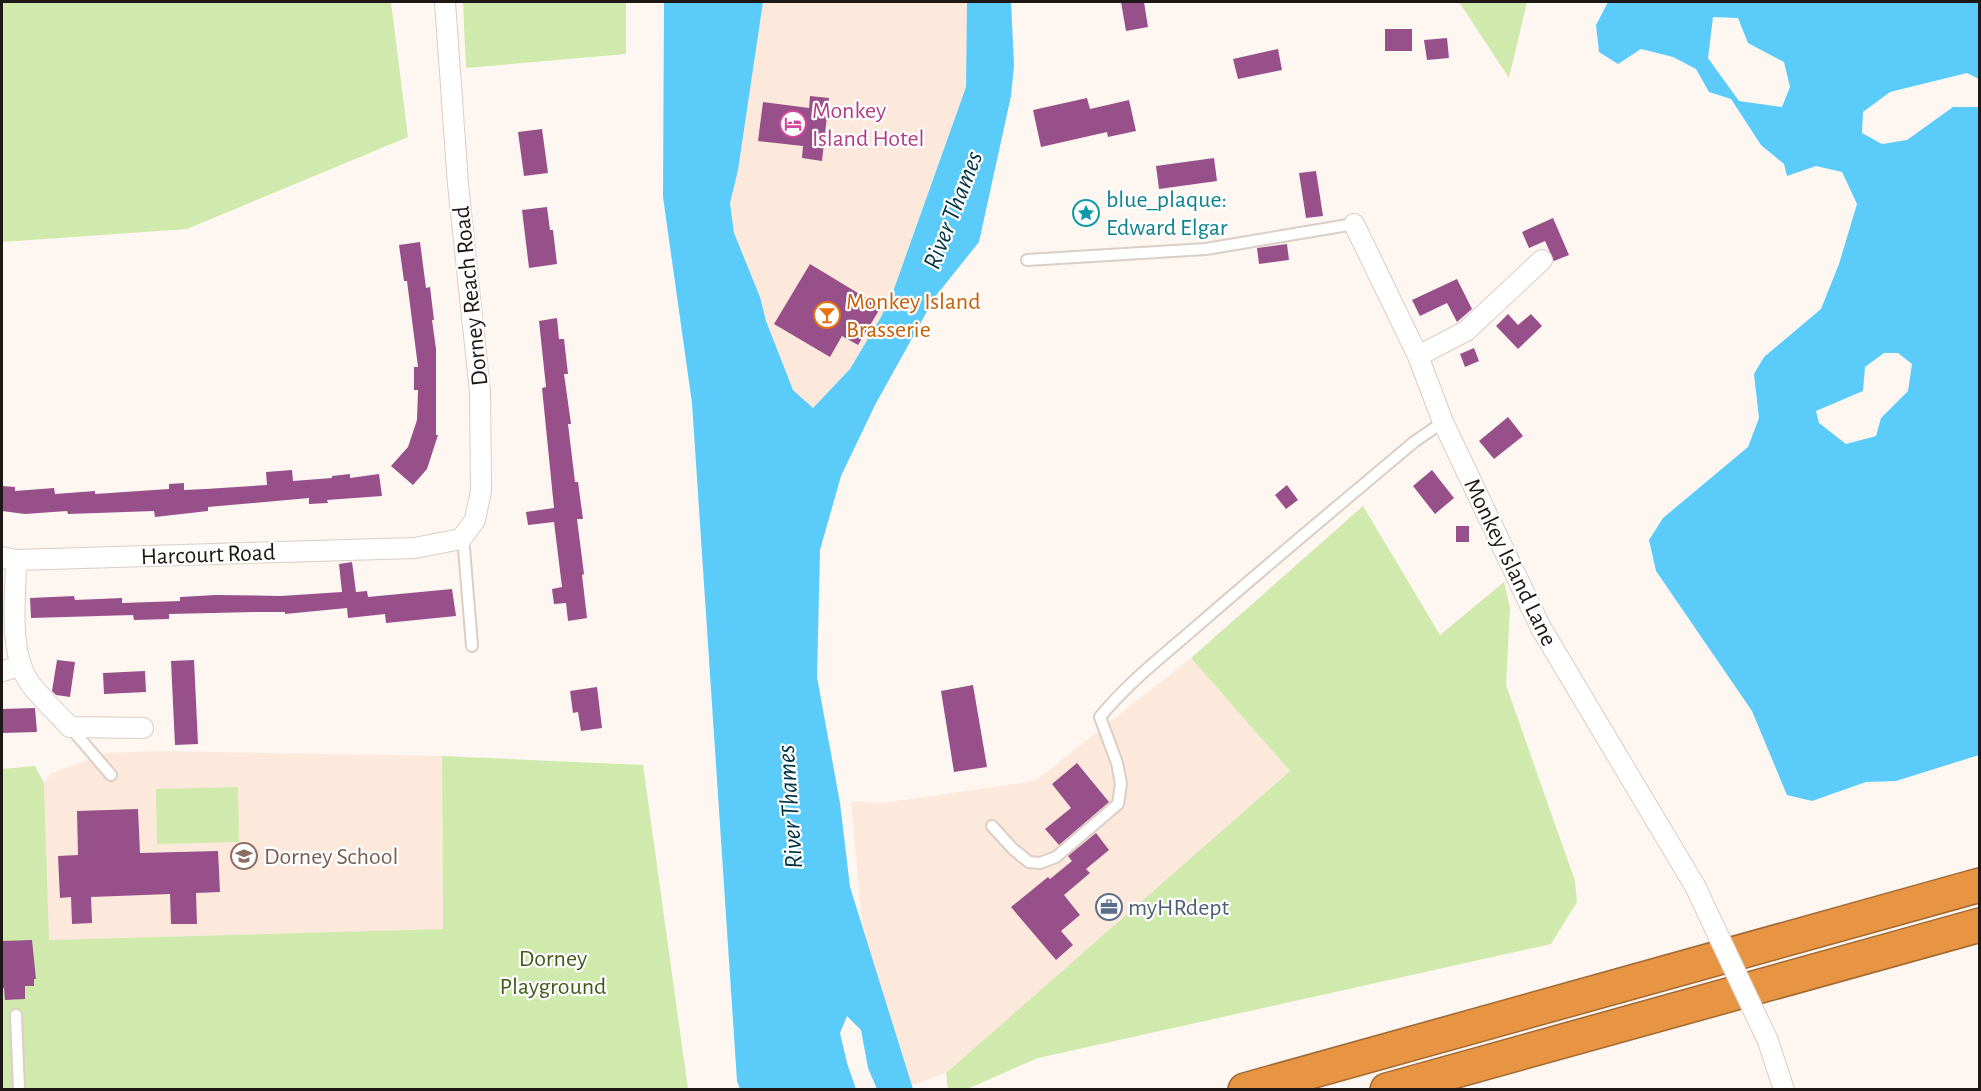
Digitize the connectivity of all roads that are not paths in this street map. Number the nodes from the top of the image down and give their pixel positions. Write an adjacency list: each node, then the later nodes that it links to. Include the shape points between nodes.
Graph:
1 (445, 2): 7 (street, Dorney Reach Road, via 458,184 480,392 481,491 475,520)
2 (1354, 224): 3 (lane, via 1206,249); 5 (street, Monkey Island Lane)
3 (1027, 260)
4 (1542, 260): 5 (street, via 1466,331)
5 (1418, 356): 6 (street, Monkey Island Lane)
6 (1443, 422): 14 (lane, via 1239,590 1111,705 1101,717 1117,763 1121,784 1118,804 1056,857 1040,863 1029,861 1013,849); 21 (street, Monkey Island Lane, bridge, via 1541,628 1695,886 1768,1041)
7 (460, 539): 8 (street, Harcourt Road, via 415,548); 9 (lane)
8 (9, 558): 10 (street, via 15,642)
9 (472, 646)
10 (8, 671): 11 (street, via 31,685)
11 (70, 727): 12 (street); 13 (lane)
12 (143, 728)
13 (111, 775)
14 (992, 826)
15 (1980, 885): 19 (highway)
16 (1980, 925): 20 (highway)
17 (16, 1015): 18 (lane)
18 (19, 1089)
19 (1245, 1089)
20 (1387, 1089)
21 (1784, 1089)

